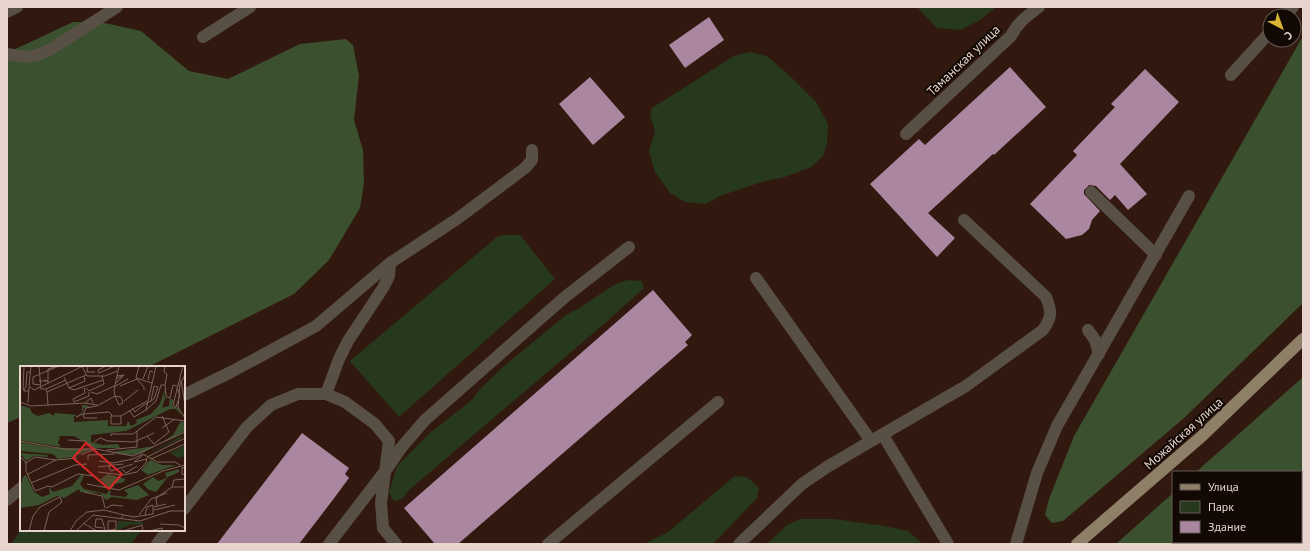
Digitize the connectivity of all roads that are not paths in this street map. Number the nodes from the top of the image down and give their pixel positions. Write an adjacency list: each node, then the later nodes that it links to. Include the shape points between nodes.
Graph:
1 (17, 7): 5 (street)
2 (118, 7): 8 (street, via 38,55 27,57)
3 (250, 7): 6 (street)
4 (1039, 7): 10 (street, Таманская улица, via 1027,15 1011,36)
5 (7, 12)
6 (203, 37)
7 (1262, 41): 9 (street)
8 (7, 54)
9 (1232, 75)
10 (906, 134)
11 (532, 150): 17 (street, via 532,160 525,168 457,220)
12 (1091, 192): 16 (street)
13 (1189, 196): 16 (street)
14 (964, 220): 25 (street, via 1046,297 1050,308 1050,320 1043,330 966,386)
15 (629, 247): 27 (street, via 564,297 424,420)
16 (1156, 255): 21 (street)
17 (390, 263): 22 (street, via 383,288 348,341); 23 (street, via 316,326)
18 (756, 278): 26 (street)
19 (1088, 330): 21 (street, via 1095,340)
20 (1303, 339): 39 (main road, Можайская улица, via 1202,436)
21 (1099, 354): 38 (street, via 1057,426 1037,473)
22 (326, 394): 27 (street, via 354,408 375,424 389,441); 30 (street, via 298,394 271,405 247,427)
23 (185, 395)
24 (718, 402): 35 (street)
25 (883, 434): 26 (street); 37 (street)
26 (871, 441): 36 (street, via 802,484)
27 (386, 470): 33 (street); 34 (street, via 381,502 383,528)
28 (20, 489): 29 (street)
29 (7, 500)
30 (185, 508)
31 (167, 531): 32 (street)
32 (157, 544)
33 (329, 544)
34 (396, 544)
35 (548, 544)
36 (740, 544)
37 (948, 544)
38 (1016, 544)
39 (1077, 544)

